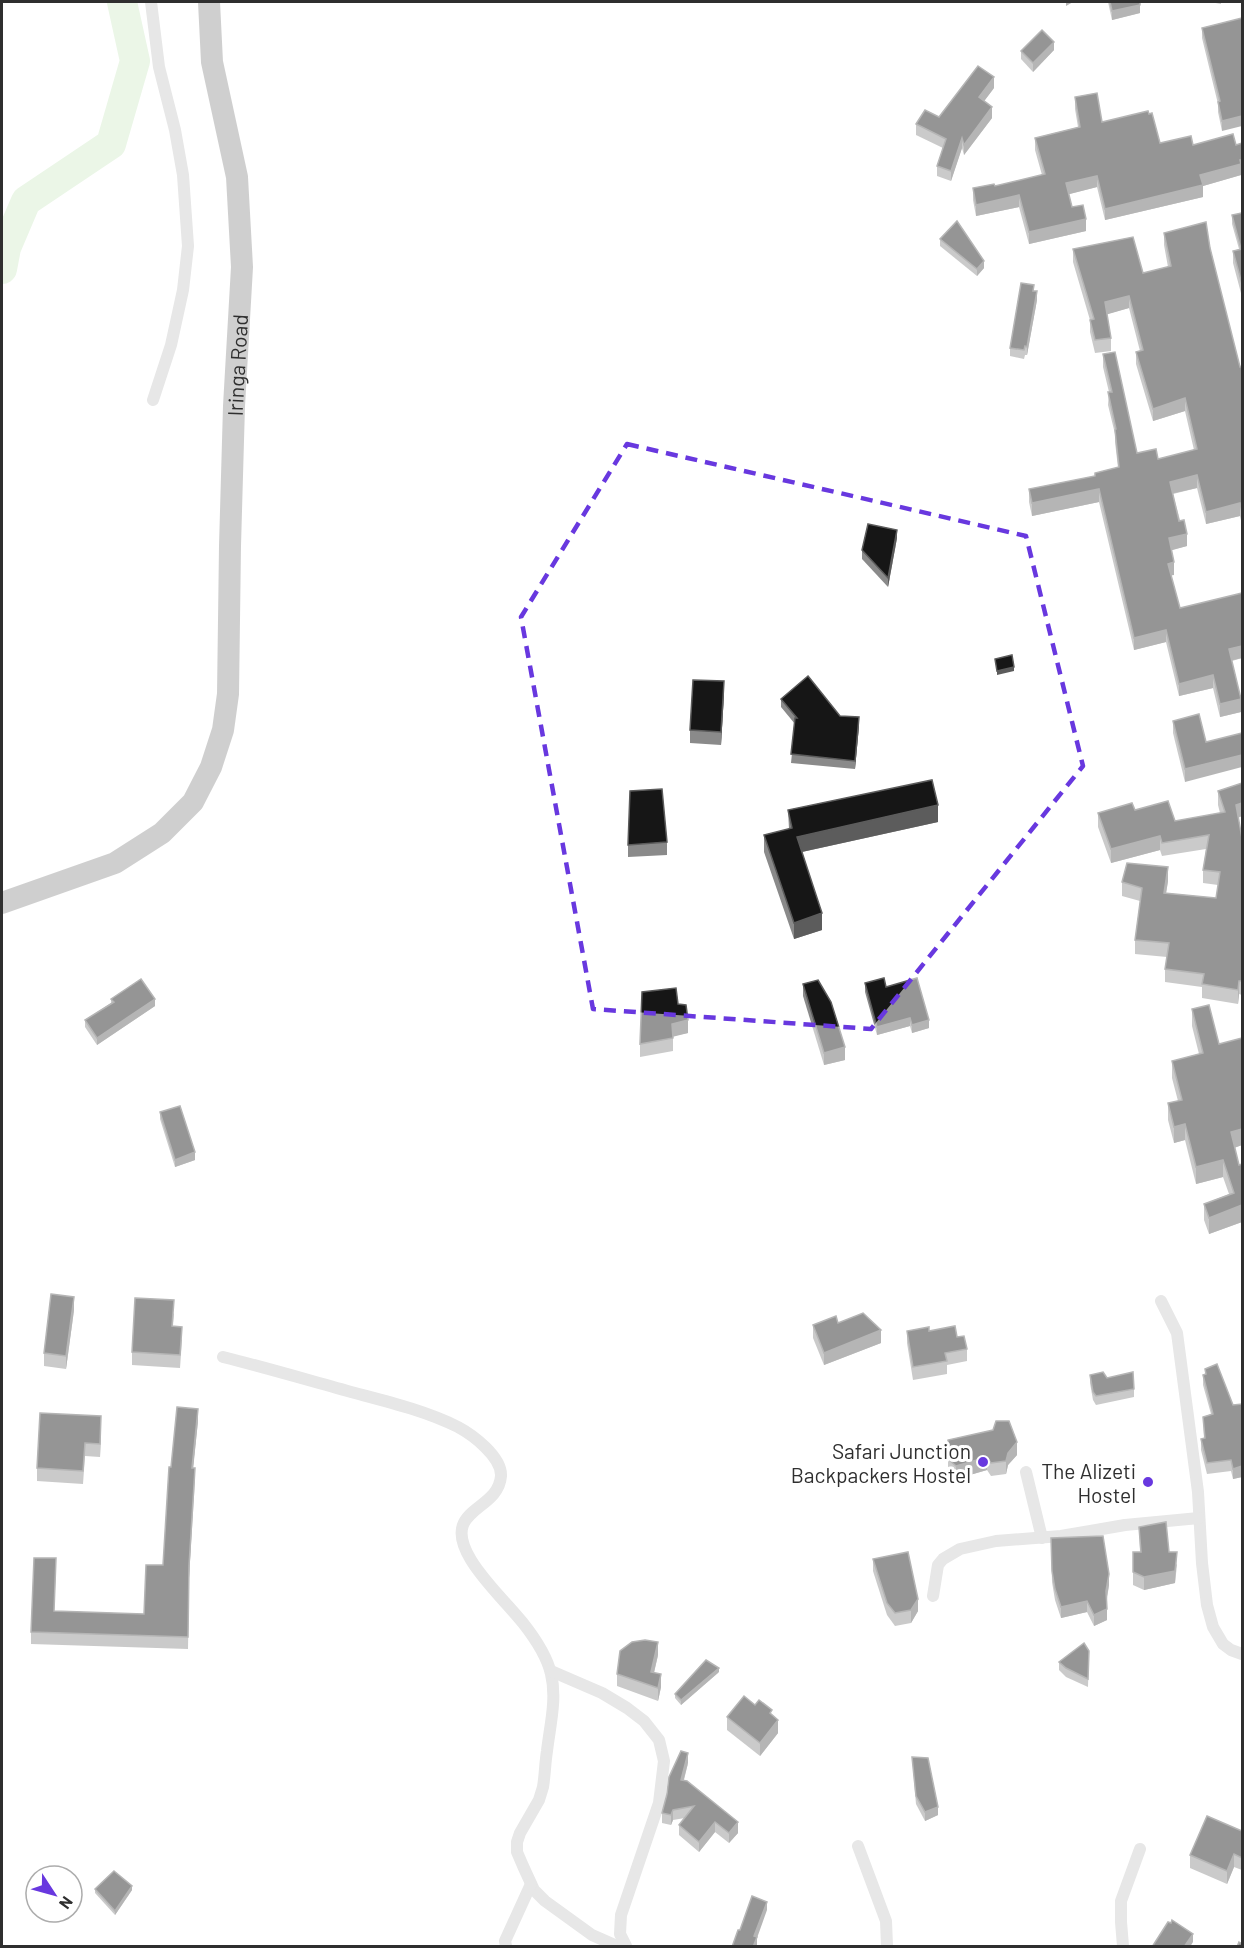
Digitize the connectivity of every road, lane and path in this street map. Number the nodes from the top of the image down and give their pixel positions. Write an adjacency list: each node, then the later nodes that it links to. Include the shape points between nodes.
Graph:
1 (151, 2): 3 (street, via 159,67 183,175 188,246 171,345)
2 (210, 2): 4 (highway, Iringa Road, via 212,62 237,177 242,267 234,406 228,694 223,730 211,767 193,802 162,833 115,863)
3 (153, 400)
4 (2, 903)
5 (1161, 1301): 8 (street, via 1177,1333)
6 (223, 1357): 12 (street, via 407,1407 458,1427 479,1440 493,1455 501,1475 498,1487 464,1522 461,1532 465,1545 471,1560 542,1651)
7 (1026, 1472): 9 (street)
8 (1199, 1518): 9 (street); 11 (street, via 1207,1605 1213,1627 1223,1644)
9 (1042, 1538): 10 (street, via 996,1541 950,1554 938,1566)
10 (933, 1596)
11 (1242, 1654)
12 (551, 1671): 15 (street, via 554,1688 543,1787 517,1842 517,1852); 18 (street, via 627,1708 659,1740 664,1761 659,1803 621,1915 620,1934)
13 (858, 1846): 19 (street, via 886,1921)
14 (1140, 1849): 20 (street, via 1121,1901)
15 (531, 1884): 16 (street, via 505,1941); 17 (street, via 568,1919)
16 (506, 1947)
17 (617, 1947)
18 (626, 1947)
19 (887, 1947)
20 (1123, 1947)

